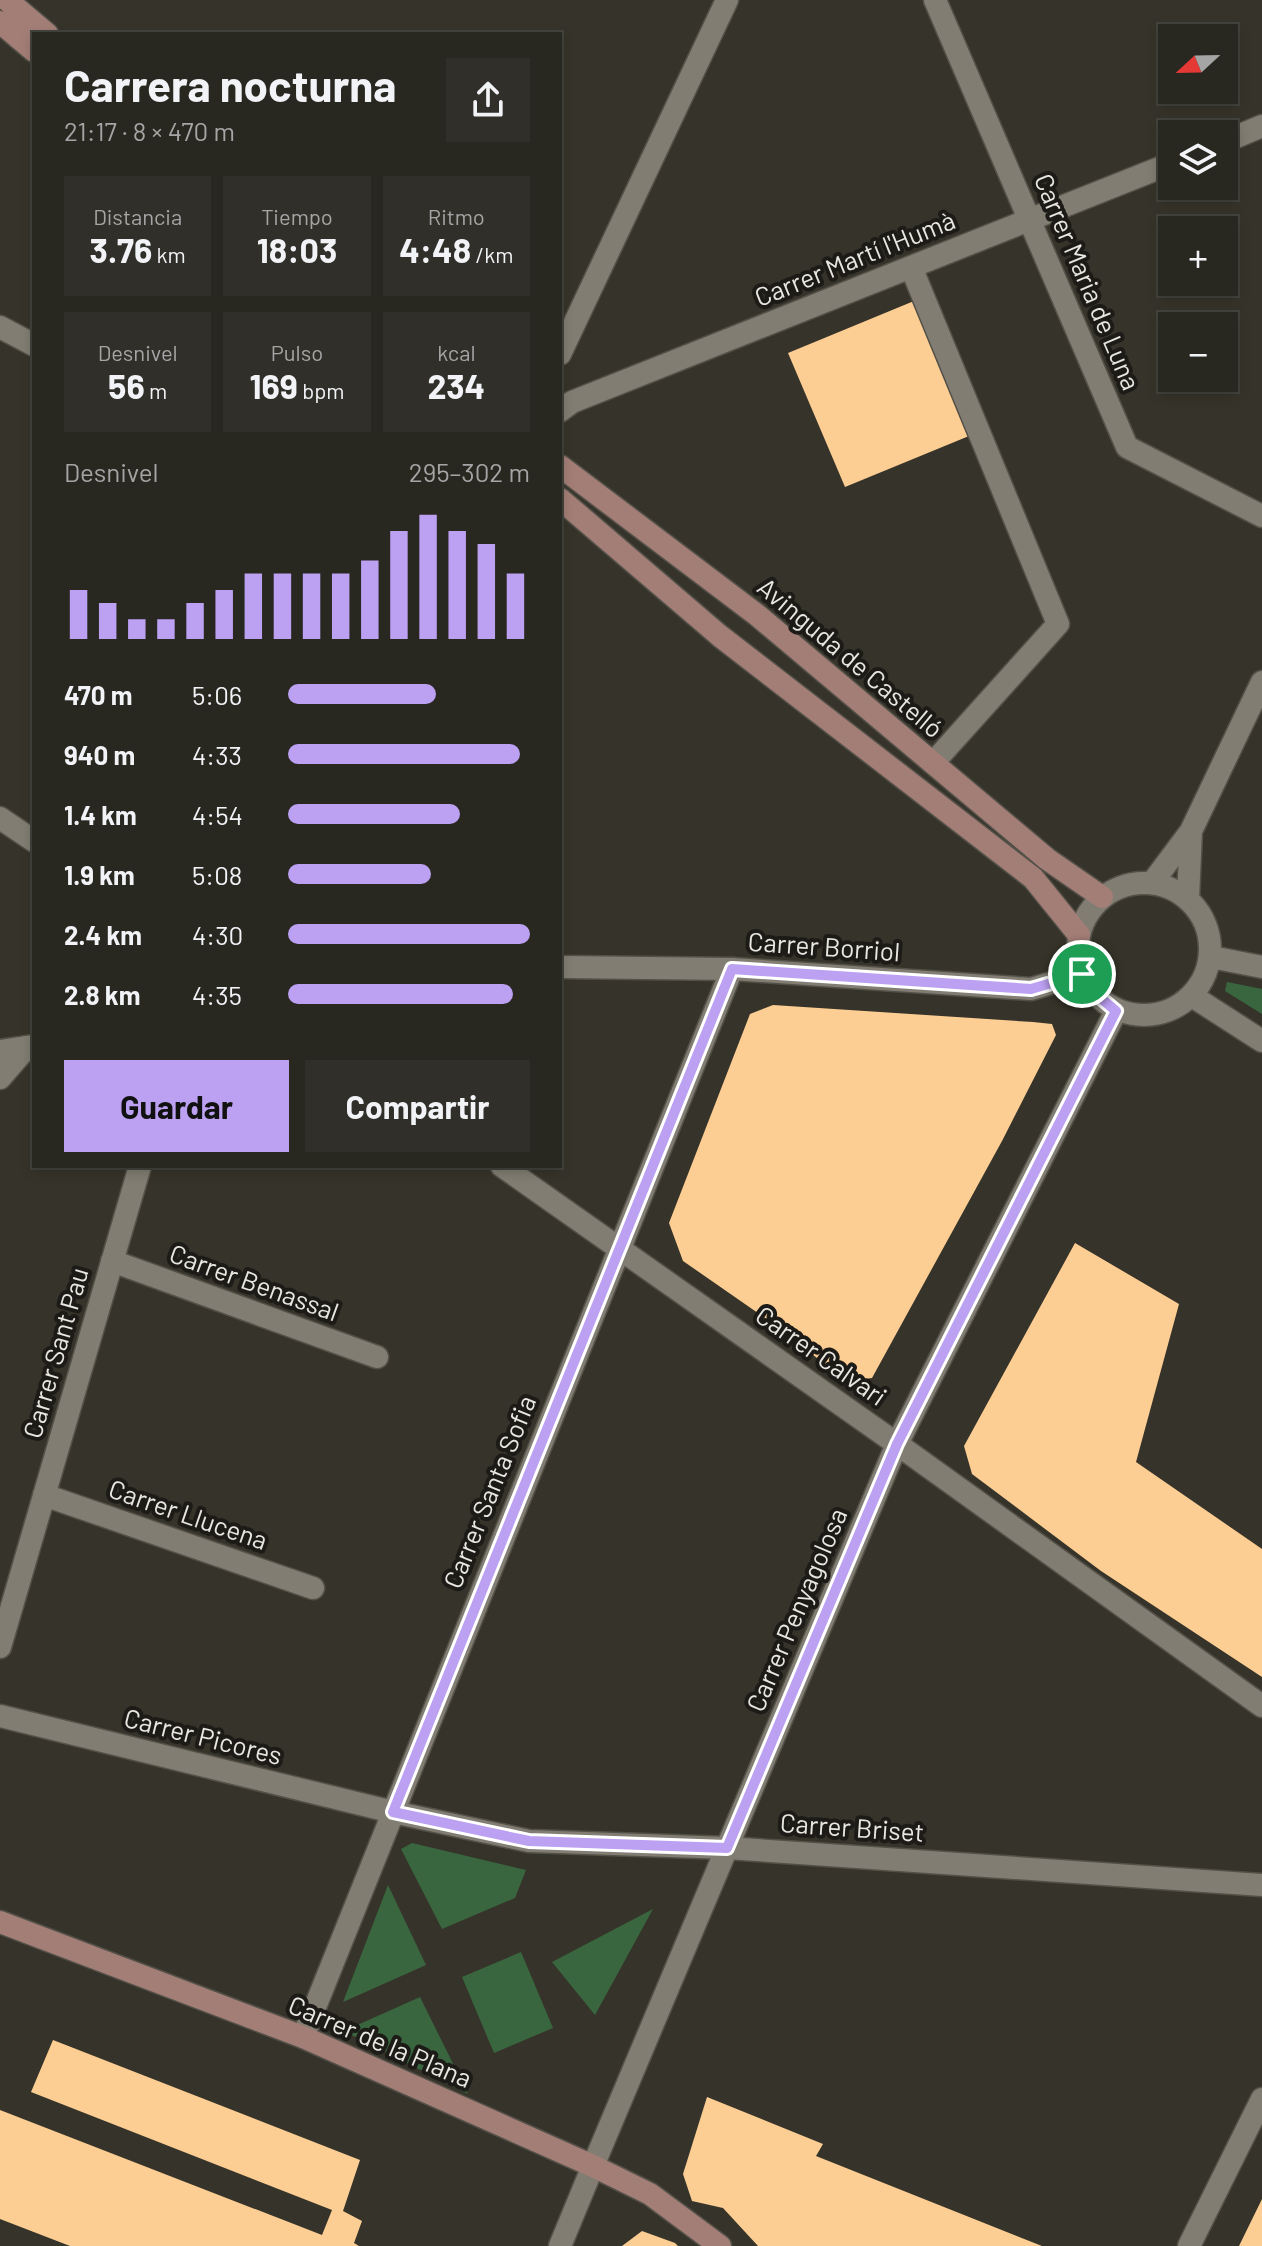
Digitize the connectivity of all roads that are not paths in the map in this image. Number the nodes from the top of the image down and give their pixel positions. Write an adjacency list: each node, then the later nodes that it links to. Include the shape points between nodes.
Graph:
1 (7, 0): 5 (main road)
2 (727, 0): 14 (street)
3 (935, 0): 10 (street, Carrer Maria de Luna)
4 (0, 22): 6 (main road)
5 (45, 32)
6 (32, 49)
7 (1262, 126): 8 (street)
8 (1238, 136)
9 (1158, 169): 10 (street, Carrer Martí l'Humà)
10 (1029, 220): 11 (street, Carrer Martí l'Humà); 18 (street, Carrer Maria de Luna, via 1127,447)
11 (911, 267): 15 (street, Carrer Martí l'Humà); 20 (street, via 1058,624)
12 (0, 327): 13 (street)
13 (32, 344)
14 (562, 350)
15 (562, 410)
16 (562, 468): 20 (main road, Avinguda de Castelló, via 757,615)
17 (562, 501): 27 (main road, via 720,636 1033,878)
18 (1262, 516)
19 (1262, 682): 22 (street)
20 (933, 763): 25 (main road, Avinguda de Castelló, via 1047,859)
21 (0, 818): 23 (street)
22 (1191, 831): 24 (street); 26 (street)
23 (32, 840)
24 (1152, 883): 25 (street, via 1117,888); 26 (street)
25 (1102, 897): 27 (street, via 1087,914)
26 (1188, 899): 28 (street, via 1202,915)
27 (1079, 935): 32 (street)
28 (1211, 957): 30 (street); 33 (street)
29 (562, 967): 31 (street, Carrer Borriol)
30 (1262, 967)
31 (732, 969): 32 (street, Carrer Borriol, via 1031,989); 41 (street, Carrer Santa Sofia)
32 (1082, 974): 34 (street, via 1090,989)
33 (1192, 996): 34 (street, via 1156,1015); 35 (street)
34 (1116, 1011): 44 (street, Carrer Penyagolosa)
35 (1262, 1041)
36 (30, 1047): 37 (street); 38 (street)
37 (0, 1051)
38 (0, 1078)
39 (139, 1168): 42 (street, Carrer Sant Pau)
40 (505, 1168): 41 (street, Carrer Calvari)
41 (618, 1248): 44 (street, Carrer Calvari); 50 (street, Carrer Santa Sofia)
42 (112, 1261): 43 (street, Carrer Benassal); 45 (street, Carrer Sant Pau)
43 (377, 1357)
44 (897, 1444): 48 (street, Carrer Calvari); 51 (street, Carrer Penyagolosa)
45 (44, 1495): 46 (street, Carrer Llucena); 47 (street, Carrer Sant Pau)
46 (313, 1588)
47 (0, 1647)
48 (1262, 1706)
49 (0, 1716): 50 (street, Carrer Picores)
50 (393, 1812): 51 (street, Carrer Briset, via 529,1841); 54 (street, Carrer Santa Sofia)
51 (727, 1848): 52 (street, Carrer Briset); 56 (street, Carrer Penyagolosa)
52 (1262, 1885)
53 (0, 1922): 54 (main road, Carrer de la Plana)
54 (303, 2037): 56 (main road, Carrer de la Plana)
55 (1262, 2099): 59 (street)
56 (593, 2166): 57 (street, Carrer Penyagolosa); 58 (main road, Carrer de la Plana, via 650,2194)
57 (560, 2246)
58 (720, 2246)
59 (1189, 2246)

